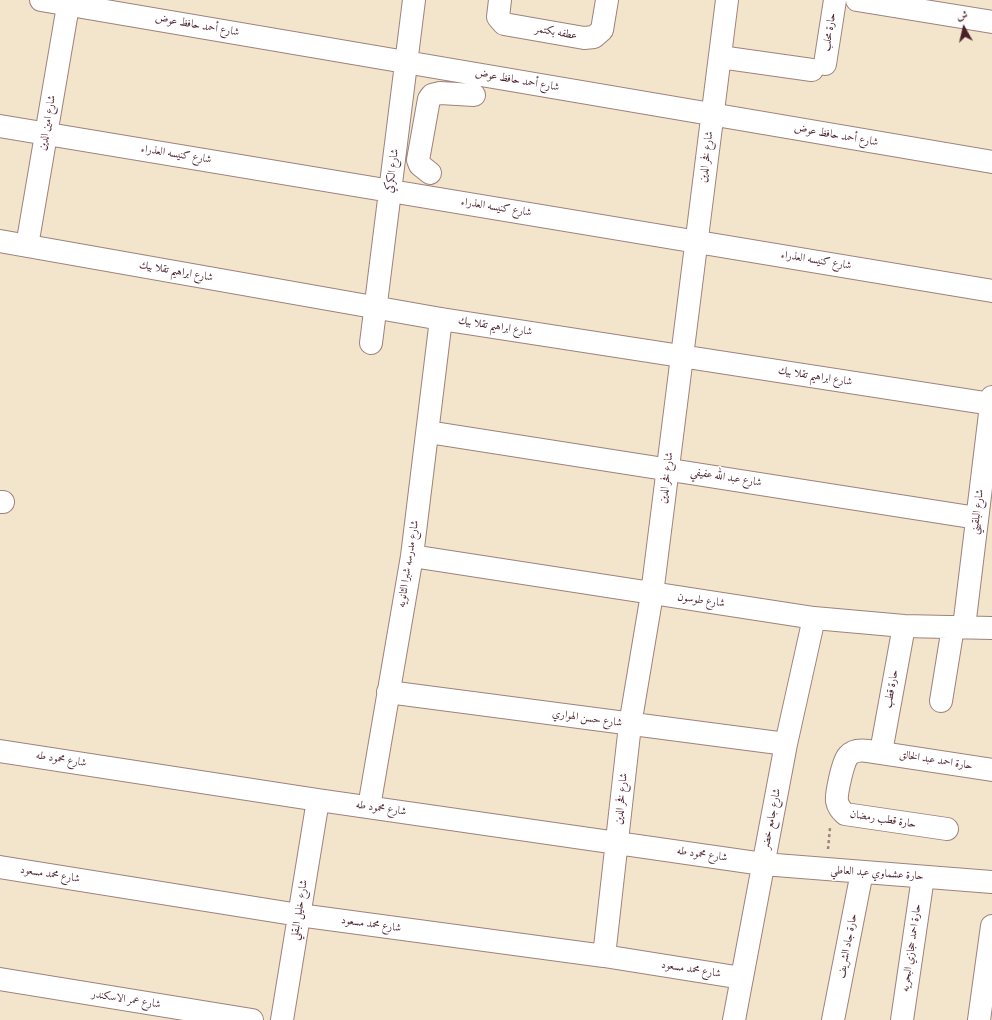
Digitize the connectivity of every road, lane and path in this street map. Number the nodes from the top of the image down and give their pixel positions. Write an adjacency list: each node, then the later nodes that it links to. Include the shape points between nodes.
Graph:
1 (41, 0): 8 (street, شارع أحمد حافظ عوض)
2 (414, 0): 11 (street, شارع الكركي)
3 (500, 0): 4 (street, عطفه بكتمر, via 498,17 504,24 584,38 594,37 602,30)
4 (607, 0)
5 (727, 0): 10 (street, شارع فخر الدين)
6 (835, 0): 10 (street, حارة محلب, via 818,67)
7 (857, 0): 9 (street)
8 (68, 2): 11 (street, شارع أحمد حافظ عوض); 17 (street, شارع امين الدين)
9 (992, 22)
10 (720, 57): 13 (street, شارع فخر الدين)
11 (406, 62): 13 (street, شارع أحمد حافظ عوض); 14 (street, شارع الكركي)
12 (474, 95): 16 (street, via 440,92 432,95)
13 (712, 115): 18 (street, شارع أحمد حافظ عوض); 22 (street, شارع فخر الدين)
14 (399, 124): 16 (street); 20 (street, شارع الكركي)
15 (0, 126): 17 (street, شارع كنيسه العذراء)
16 (424, 128): 19 (street, via 418,160 420,165)
17 (46, 134): 20 (street, شارع كنيسه العذراء); 23 (street, شارع امين الدين)
18 (992, 162)
19 (430, 172)
20 (390, 191): 22 (street, شارع كنيسه العذراء); 25 (street, شارع الكركي)
21 (0, 242): 23 (street, شارع ابراهيم تقلا بيك)
22 (696, 242): 24 (street, شارع كنيسه العذراء); 28 (street, شارع فخر الدين)
23 (26, 246): 25 (street, شارع ابراهيم تقلا بيك)
24 (992, 291)
25 (376, 307): 26 (street, شارع ابراهيم تقلا بيك); 27 (street, شارع الكركي)
26 (441, 319): 28 (street, شارع ابراهيم تقلا بيك); 30 (street, شارع مدرسه شبرا الثانويه)
27 (371, 343)
28 (682, 356): 29 (street, شارع ابراهيم تقلا بيك); 31 (street, شارع فخر الدين)
29 (992, 400): 32 (street, شارع البلقيني)
30 (428, 432): 31 (street, شارع عبد الله عفيفي); 34 (street, شارع مدرسه شبرا الثانويه)
31 (668, 469): 33 (street, شارع عبد الله عفيفي); 35 (street, شارع فخر الدين)
32 (987, 471): 33 (street, شارع البلقيني)
33 (977, 518): 38 (street, شارع البلقيني)
34 (412, 556): 35 (street, شارع طوسون); 40 (street, شارع مدرسه شبرا الثانويه)
35 (652, 594): 36 (street, شارع طوسون); 42 (street, شارع فخر الدين)
36 (814, 618): 37 (street, شارع طوسون); 43 (street, شارع جامع خضر)
37 (904, 626): 38 (street, شارع طوسون); 45 (street, حارة قطب)
38 (958, 627): 39 (street, شارع طوسون); 41 (street, شارع البلقيني)
39 (992, 628)
40 (388, 692): 42 (street, شارع حسن الهواري); 48 (street, شارع مدرسه شبرا الثانويه)
41 (941, 700)
42 (630, 725): 43 (street, شارع حسن الهواري); 51 (street, شارع فخر الدين)
43 (786, 744): 52 (street, شارع جامع خضر)
44 (0, 751): 47 (street, شارع محمود طه)
45 (881, 752): 46 (street, حارة احمد عبد الخالق); 49 (street, حارة قطب رمضان, via 857,750 848,756 836,799)
46 (992, 770)
47 (318, 800): 48 (street, شارع محمود طه); 58 (street, شارع خليل البقلي)
48 (368, 807): 51 (street, شارع محمود طه)
49 (839, 808): 50 (street, حارة قطب رمضان, via 845,814 853,816); 54 (path, via 831,822)
50 (947, 829)
51 (618, 843): 52 (street, شارع محمود طه); 60 (street, شارع فخر الدين)
52 (763, 864): 54 (street, حارة عشماوي عبد العاطي); 61 (street, شارع جامع خضر)
53 (0, 867): 58 (street, شارع محمد مسعود)
54 (826, 870): 55 (street, حارة عشماوي عبد العاطي)
55 (862, 872): 56 (street, حارة عشماوي عبد العاطي); 66 (street, حارة جاد الشريف)
56 (923, 877): 57 (street, حارة عشماوي عبد العاطي); 67 (street, حارة احمد حجازي البحريه)
57 (992, 882)
58 (299, 915): 60 (street, شارع محمد مسعود); 64 (street, شارع خليل البقلي)
59 (992, 926): 68 (street)
60 (604, 956): 61 (street, شارع محمد مسعود)
61 (742, 978): 65 (street, شارع جامع خضر)
62 (0, 980): 63 (street, شارع عمر الاسكندر)
63 (252, 1020)
64 (282, 1020)
65 (734, 1020)
66 (833, 1020)
67 (902, 1020)
68 (979, 1020)

